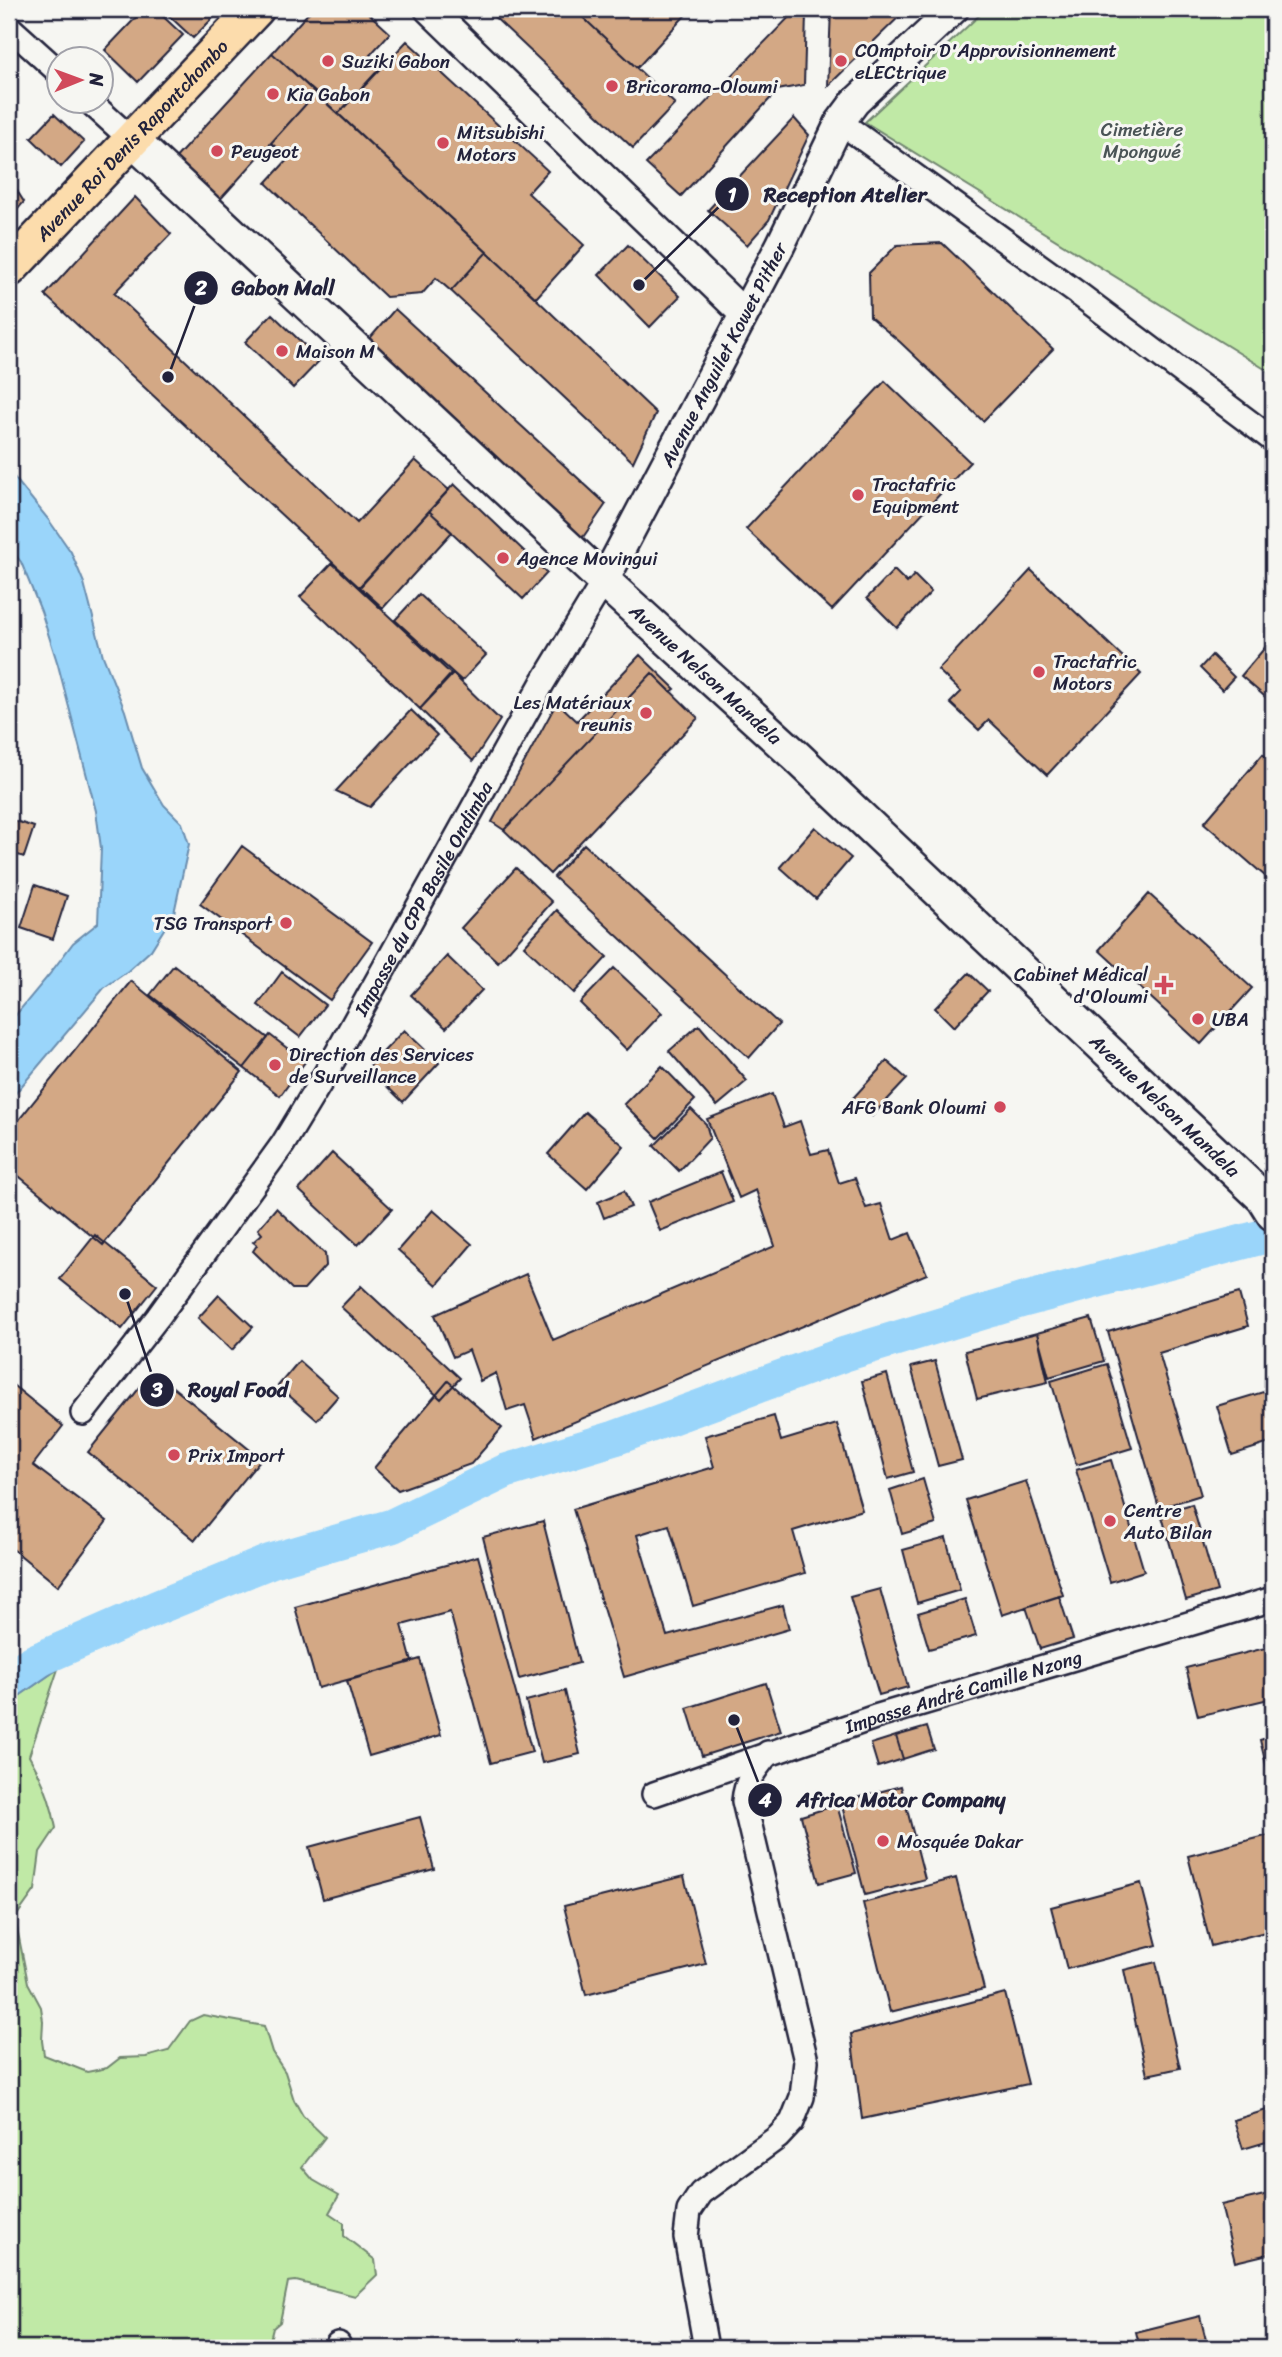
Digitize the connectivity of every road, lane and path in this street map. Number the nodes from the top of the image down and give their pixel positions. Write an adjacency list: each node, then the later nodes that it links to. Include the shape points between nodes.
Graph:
1 (256, 9): 8 (main road, Avenue Roi Denis Rapontchombo)
2 (429, 9): 10 (street)
3 (954, 9): 7 (street, Avenue Anguilet Kowet Pither, via 855,102)
4 (9, 27): 5 (street)
5 (46, 60)
6 (106, 116): 8 (street)
7 (841, 122): 10 (street, Avenue Anguilet Kowet Pither); 11 (street)
8 (132, 139): 9 (main road, Avenue Roi Denis Rapontchombo); 12 (main road, Avenue Nelson Mandela)
9 (9, 269)
10 (743, 313): 12 (street, Avenue Anguilet Kowet Pither)
11 (1273, 440)
12 (604, 580): 13 (main road, Avenue Nelson Mandela, via 797,757); 14 (street, Impasse du CPP Basile Ondimba, via 283,1144 166,1307)
13 (1268, 1206)
14 (83, 1412)
15 (1273, 1600): 16 (street, Impasse André Camille Nzong, via 874,1717)
16 (768, 1753): 17 (street, Impasse André Camille Nzong); 18 (street, via 745,1786 744,1801 806,2061 802,2097 792,2122 701,2193 689,2211 686,2237)
17 (654, 1794)
18 (706, 2348)

